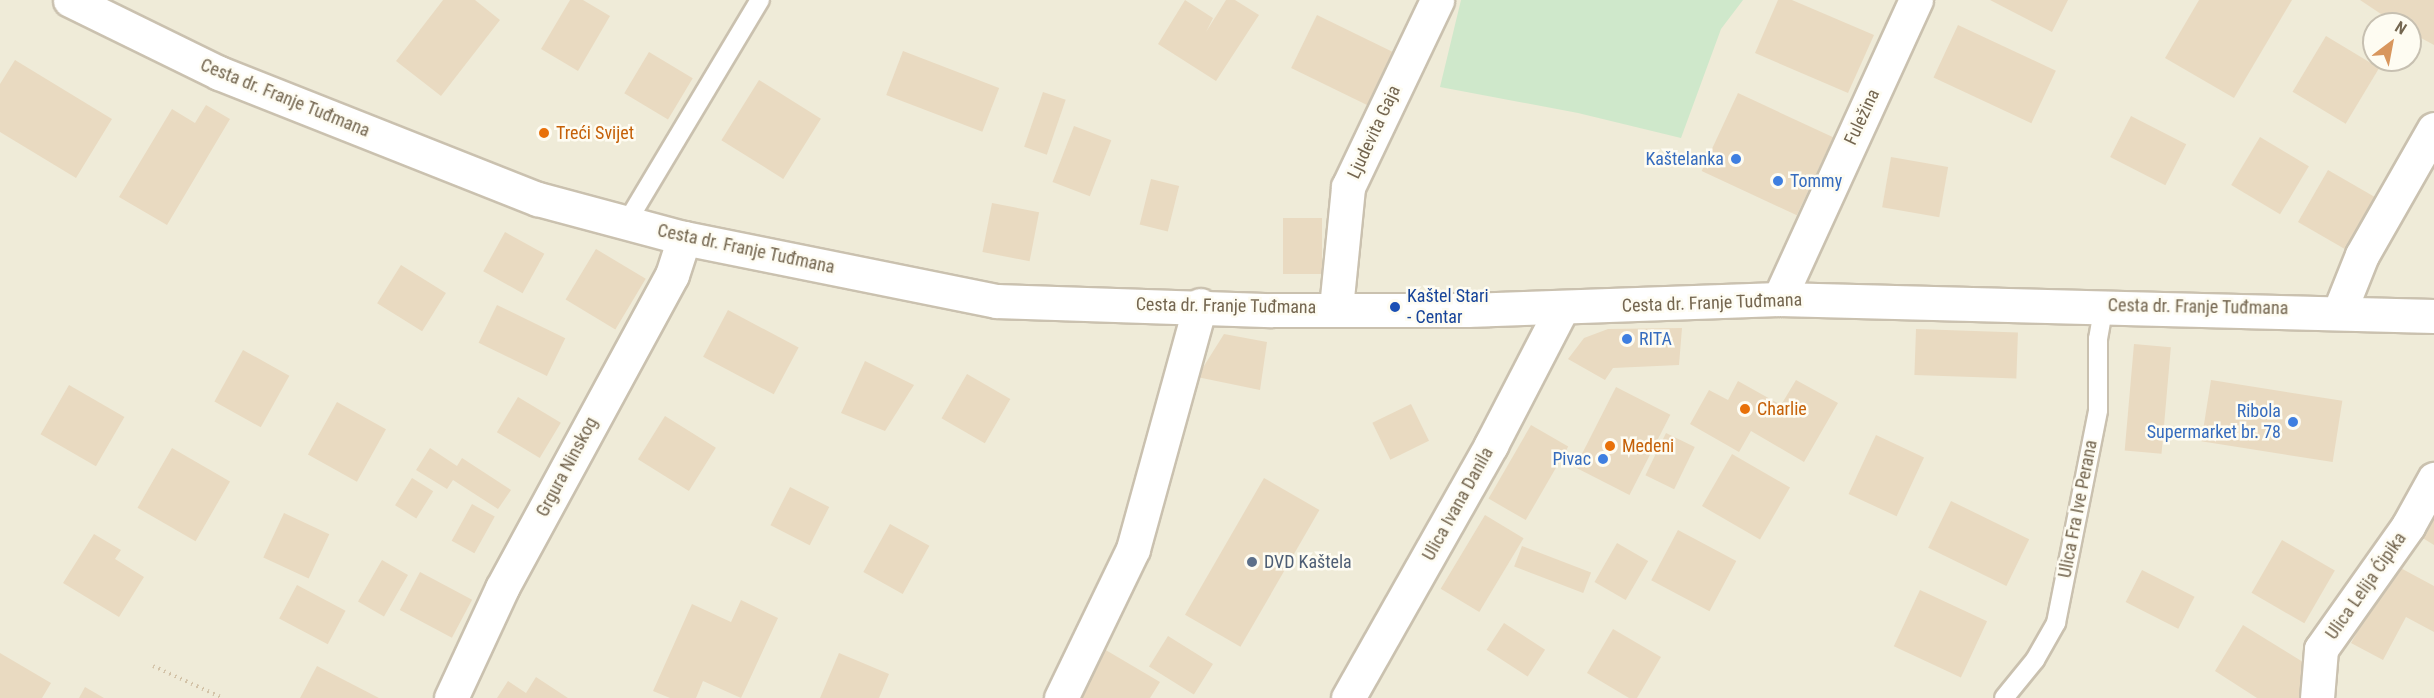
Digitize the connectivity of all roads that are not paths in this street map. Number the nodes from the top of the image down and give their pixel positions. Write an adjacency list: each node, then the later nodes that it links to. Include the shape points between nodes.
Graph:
1 (70, 0): 6 (main road, Cesta dr. Franje Tuđmana, via 229,77 538,199)
2 (760, 0): 6 (lane)
3 (1437, 0): 11 (main road, Ljudevita Gaja, via 1348,187)
4 (1916, 0): 8 (main road, Fuležina)
5 (2434, 129): 13 (main road, via 2362,255)
6 (627, 222): 7 (main road, Cesta dr. Franje Tuđmana)
7 (684, 238): 10 (main road, Cesta dr. Franje Tuđmana, via 996,301); 16 (main road, Grgura Ninskog, via 672,274 502,588)
8 (1779, 299): 9 (main road, Cesta dr. Franje Tuđmana); 12 (main road, Cesta dr. Franje Tuđmana)
9 (2104, 304): 13 (main road, Cesta dr. Franje Tuđmana); 19 (lane, Ulica Fra Ive Perana, via 2098,339 2098,410 2056,623 2036,660)
10 (1200, 305): 11 (main road, Cesta dr. Franje Tuđmana, via 1272,310); 17 (main road, via 1133,549)
11 (1336, 308): 12 (main road, Cesta dr. Franje Tuđmana)
12 (1562, 308): 18 (main road, Ulica Ivana Danila, via 1491,445)
13 (2340, 310): 14 (main road, Cesta dr. Franje Tuđmana)
14 (2434, 316)
15 (2434, 479): 20 (main road, Ulica Lelija Ćipika, via 2408,526 2321,650)
16 (451, 698)
17 (1061, 698)
18 (1348, 698)
19 (2004, 698)
20 (2317, 698)

